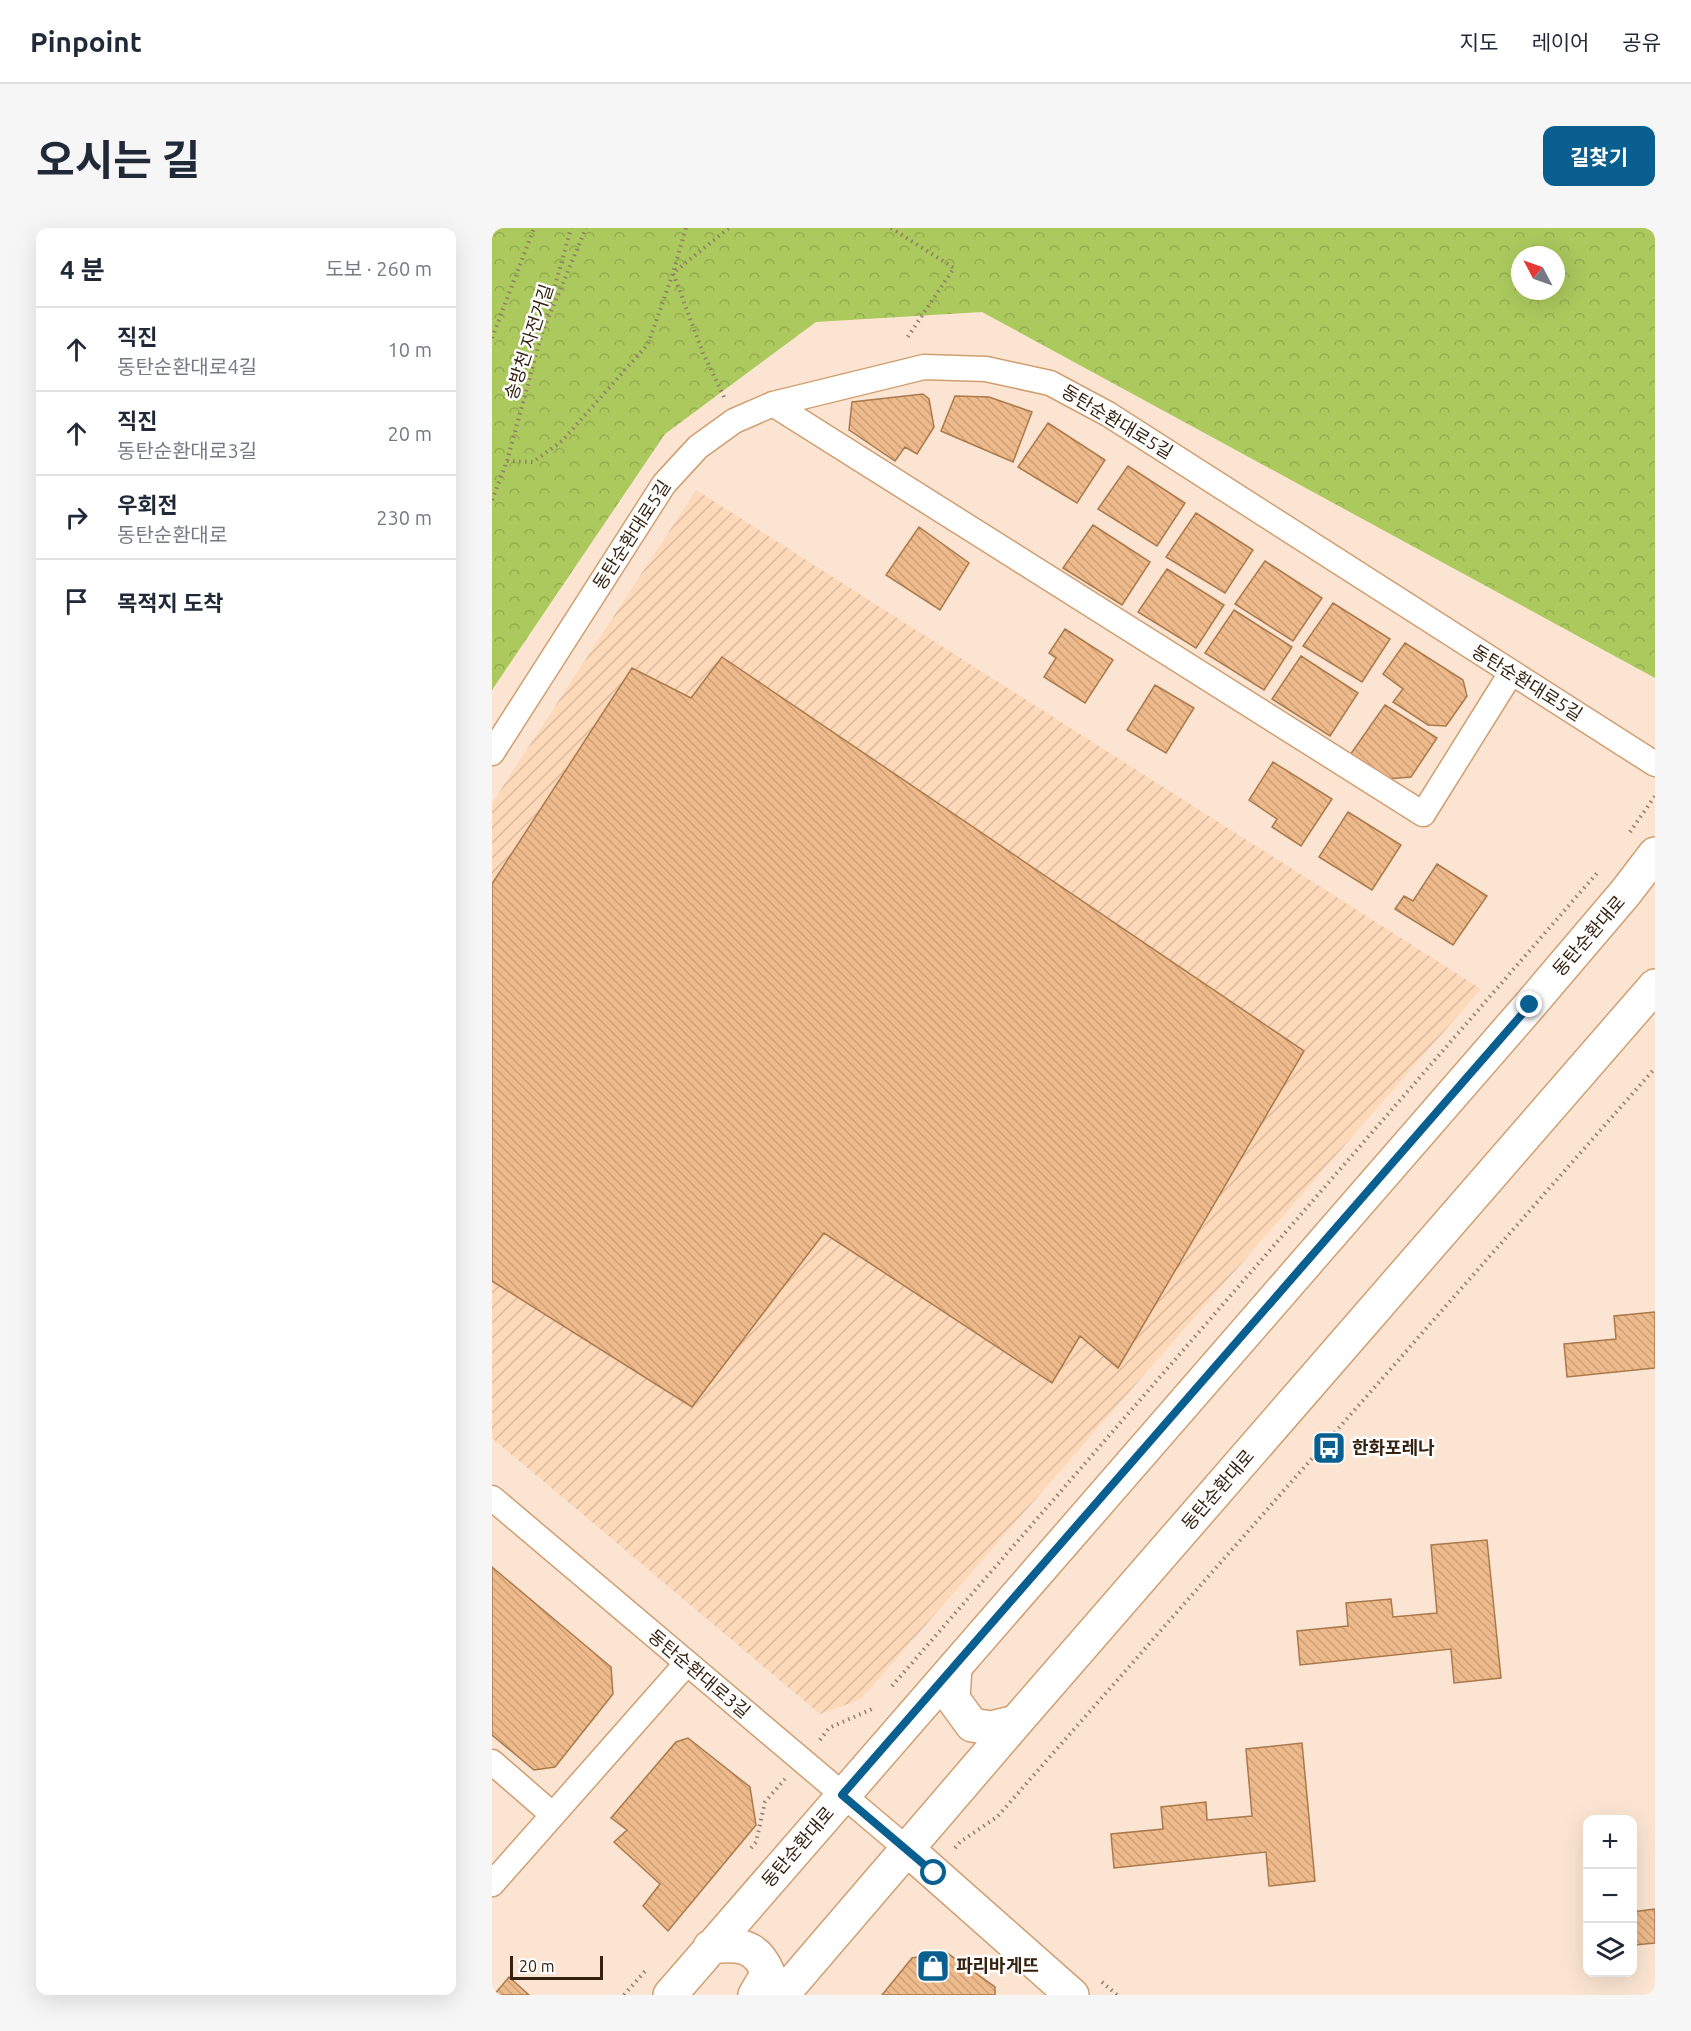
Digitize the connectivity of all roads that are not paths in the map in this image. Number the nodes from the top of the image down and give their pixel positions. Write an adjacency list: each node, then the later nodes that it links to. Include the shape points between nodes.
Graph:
1 (773, 404): 2 (street, 동탄순환대로5길, via 924,367 986,369 1050,383 1108,414); 2 (street, via 1423,814); 3 (street, 동탄순환대로5길, via 734,421 698,447 664,484)
2 (1511, 673): 4 (street, 동탄순환대로5길)
3 (492, 753)
4 (1655, 764)
5 (1655, 854): 9 (main road, 동탄순환대로, via 1530,1005)
6 (1655, 986): 10 (main road, 동탄순환대로)
7 (492, 1498): 8 (street, 동탄순환대로3길)
8 (687, 1663): 12 (street, 동탄순환대로3길); 13 (street)
9 (955, 1666): 10 (main road, via 953,1699 972,1725 991,1728); 12 (main road, 동탄순환대로)
10 (1016, 1722): 14 (main road, 동탄순환대로)
11 (492, 1762): 13 (street)
12 (842, 1795): 14 (street, 동탄순환대로3길); 16 (main road, 동탄순환대로)
13 (554, 1815): 15 (street)
14 (906, 1849): 19 (main road, 동탄순환대로); 20 (main road)
15 (492, 1884)
16 (711, 1947): 17 (main road, 동탄순환대로); 18 (main road, via 733,1945 751,1949 763,1960 768,1973)
17 (669, 1995)
18 (755, 1995)
19 (782, 1995)
20 (1072, 1995)

